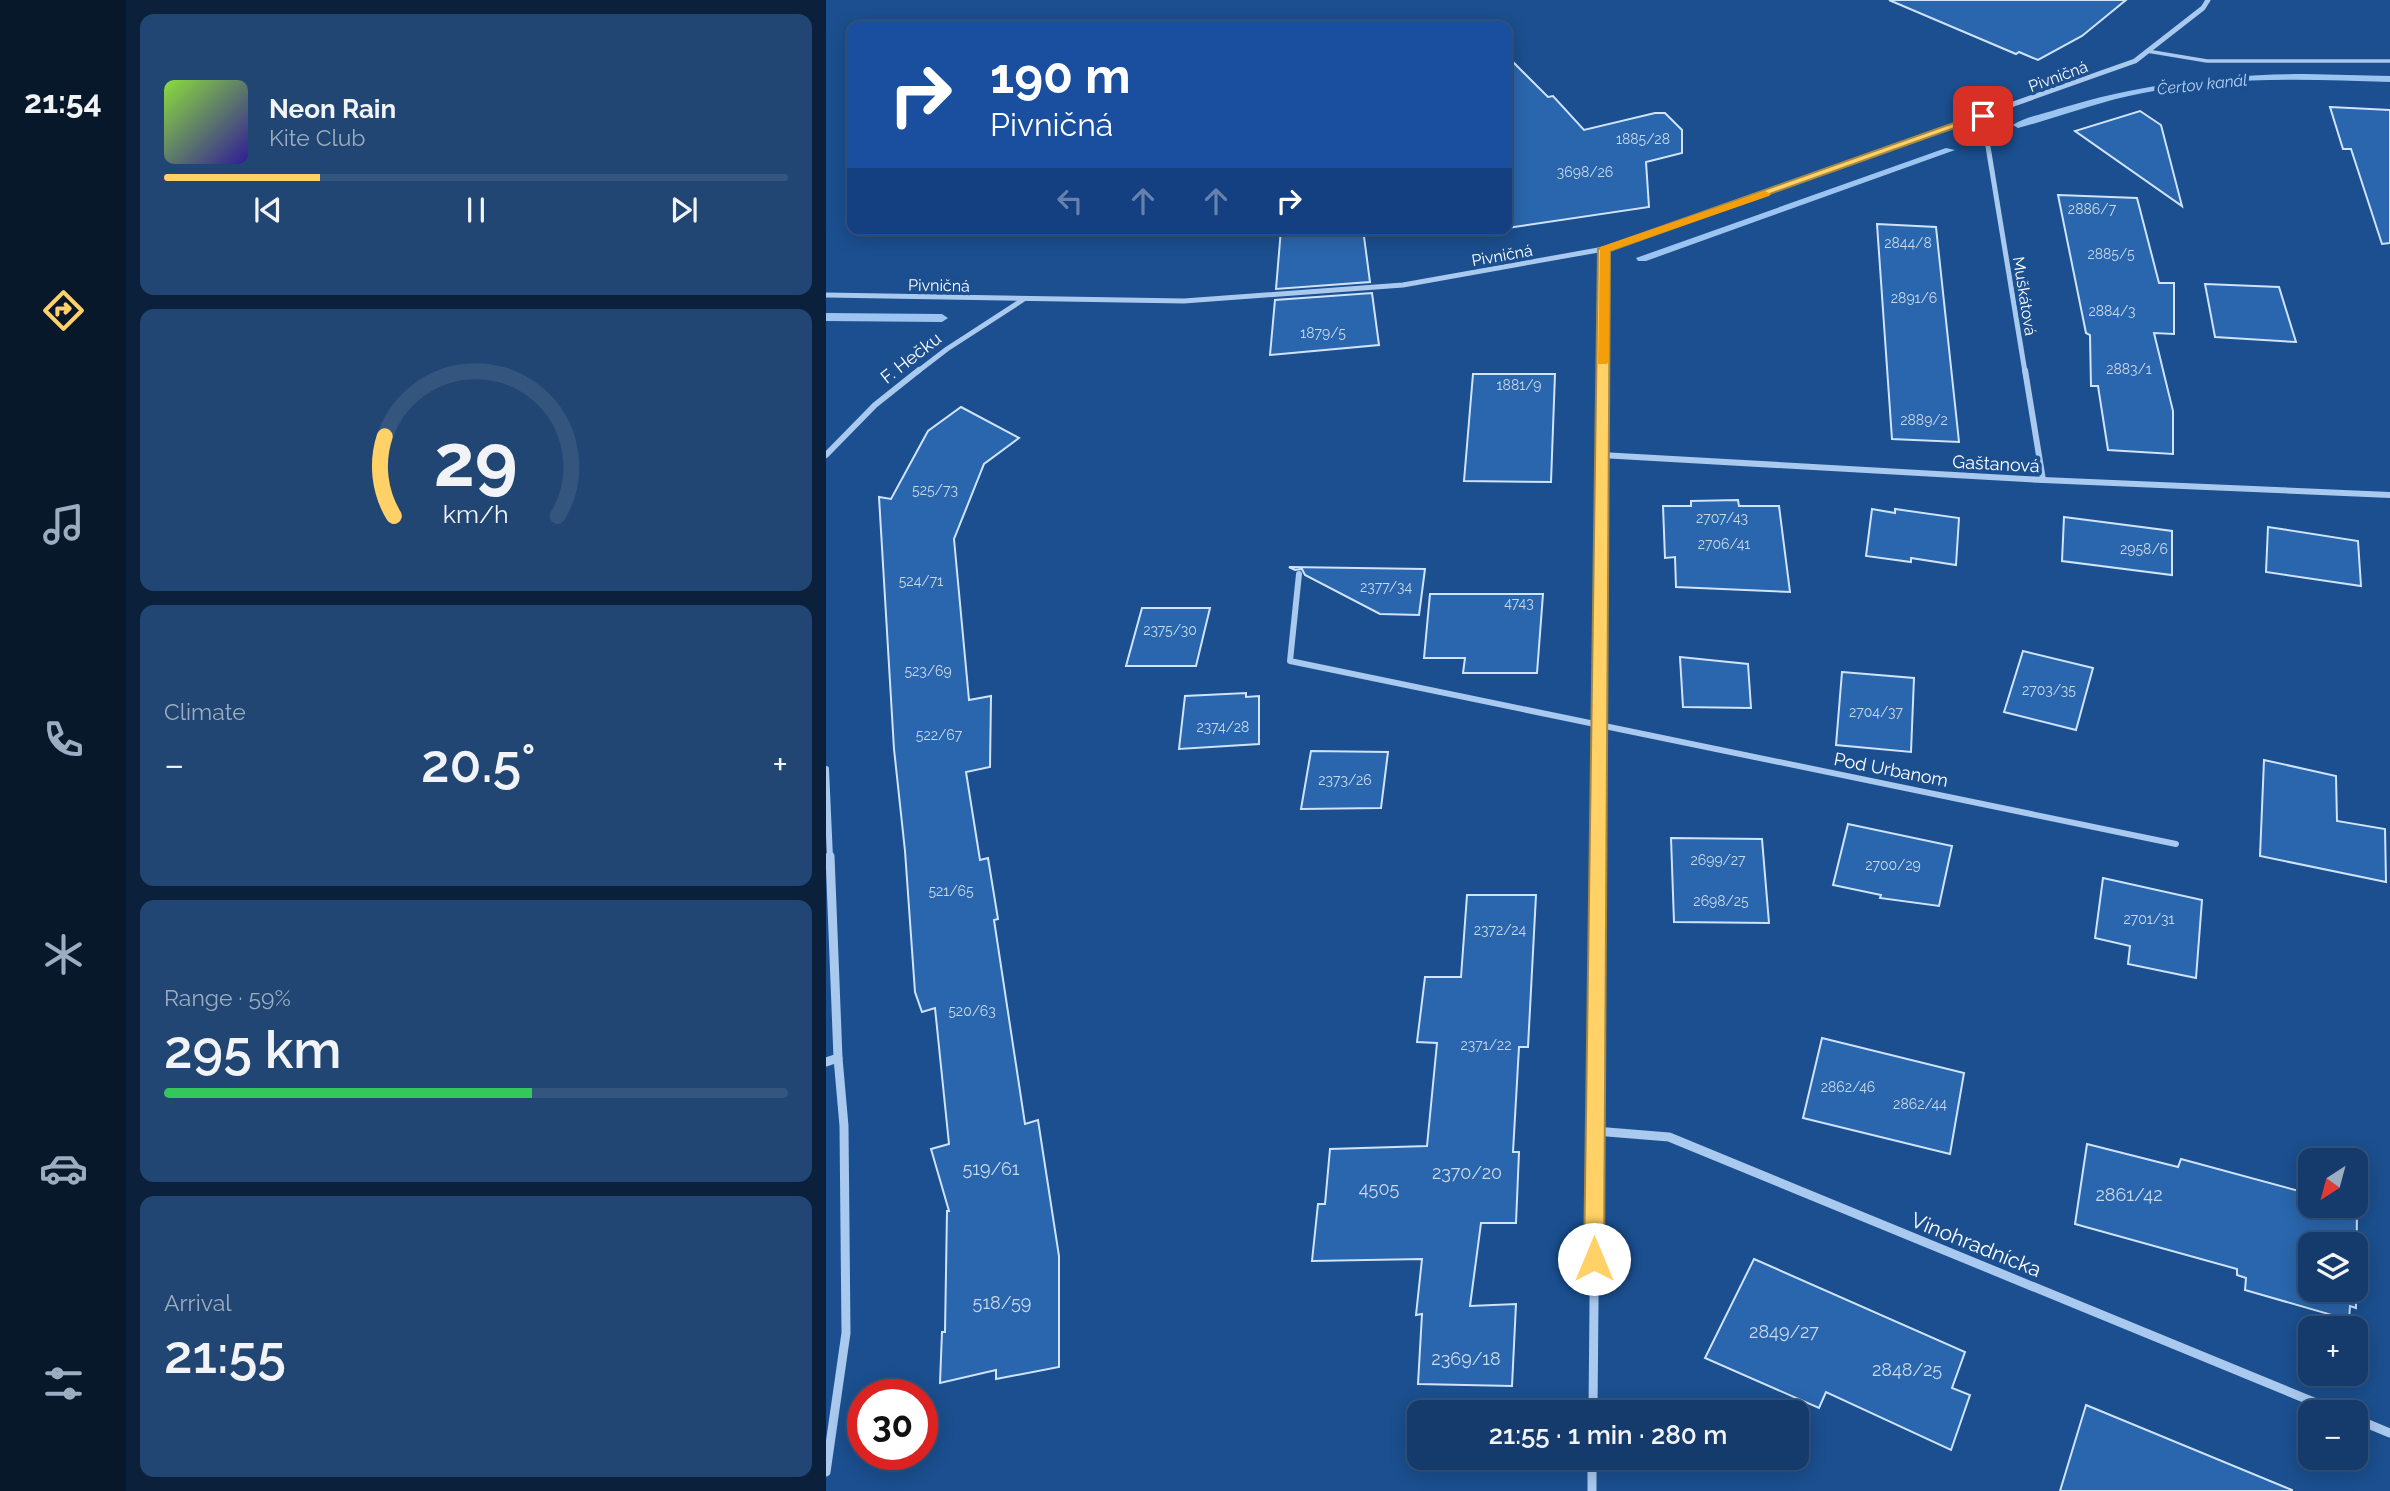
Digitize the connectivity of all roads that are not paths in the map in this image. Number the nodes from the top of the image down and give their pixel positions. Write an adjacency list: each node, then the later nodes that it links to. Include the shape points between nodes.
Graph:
1 (2208, 0): 2 (street, Pivničná)
2 (2147, 51): 3 (lane, via 2207,63 2348,57); 4 (street, Pivničná, via 2134,61)
3 (2390, 61)
4 (1983, 116): 5 (street, Pivničná); 10 (street, Muškátová)
5 (1604, 249): 7 (street, Pivničná, via 1403,285 1184,301); 9 (street)
6 (826, 295): 7 (street, Pivničná)
7 (1024, 299): 8 (street, F. Hečku, via 875,405)
8 (826, 455)
9 (1601, 455): 10 (street, Gaštanová); 13 (street)
10 (2043, 480): 11 (street, Gaštanová)
11 (2390, 495)
12 (1298, 574): 13 (street, Pod Urbanom, via 1290,661)
13 (1599, 727): 15 (street, Pod Urbanom); 18 (street)
14 (826, 769): 16 (street)
15 (2176, 844)
16 (838, 1058): 17 (street); 24 (street, via 844,1125 846,1333)
17 (826, 1062)
18 (1595, 1131): 19 (street); 20 (street, Vinohradnícka, via 1669,1137)
19 (1593, 1400)
20 (2309, 1400)
21 (2368, 1424): 22 (street)
22 (2390, 1433)
23 (1592, 1470): 25 (street)
24 (826, 1472)
25 (1592, 1491)

